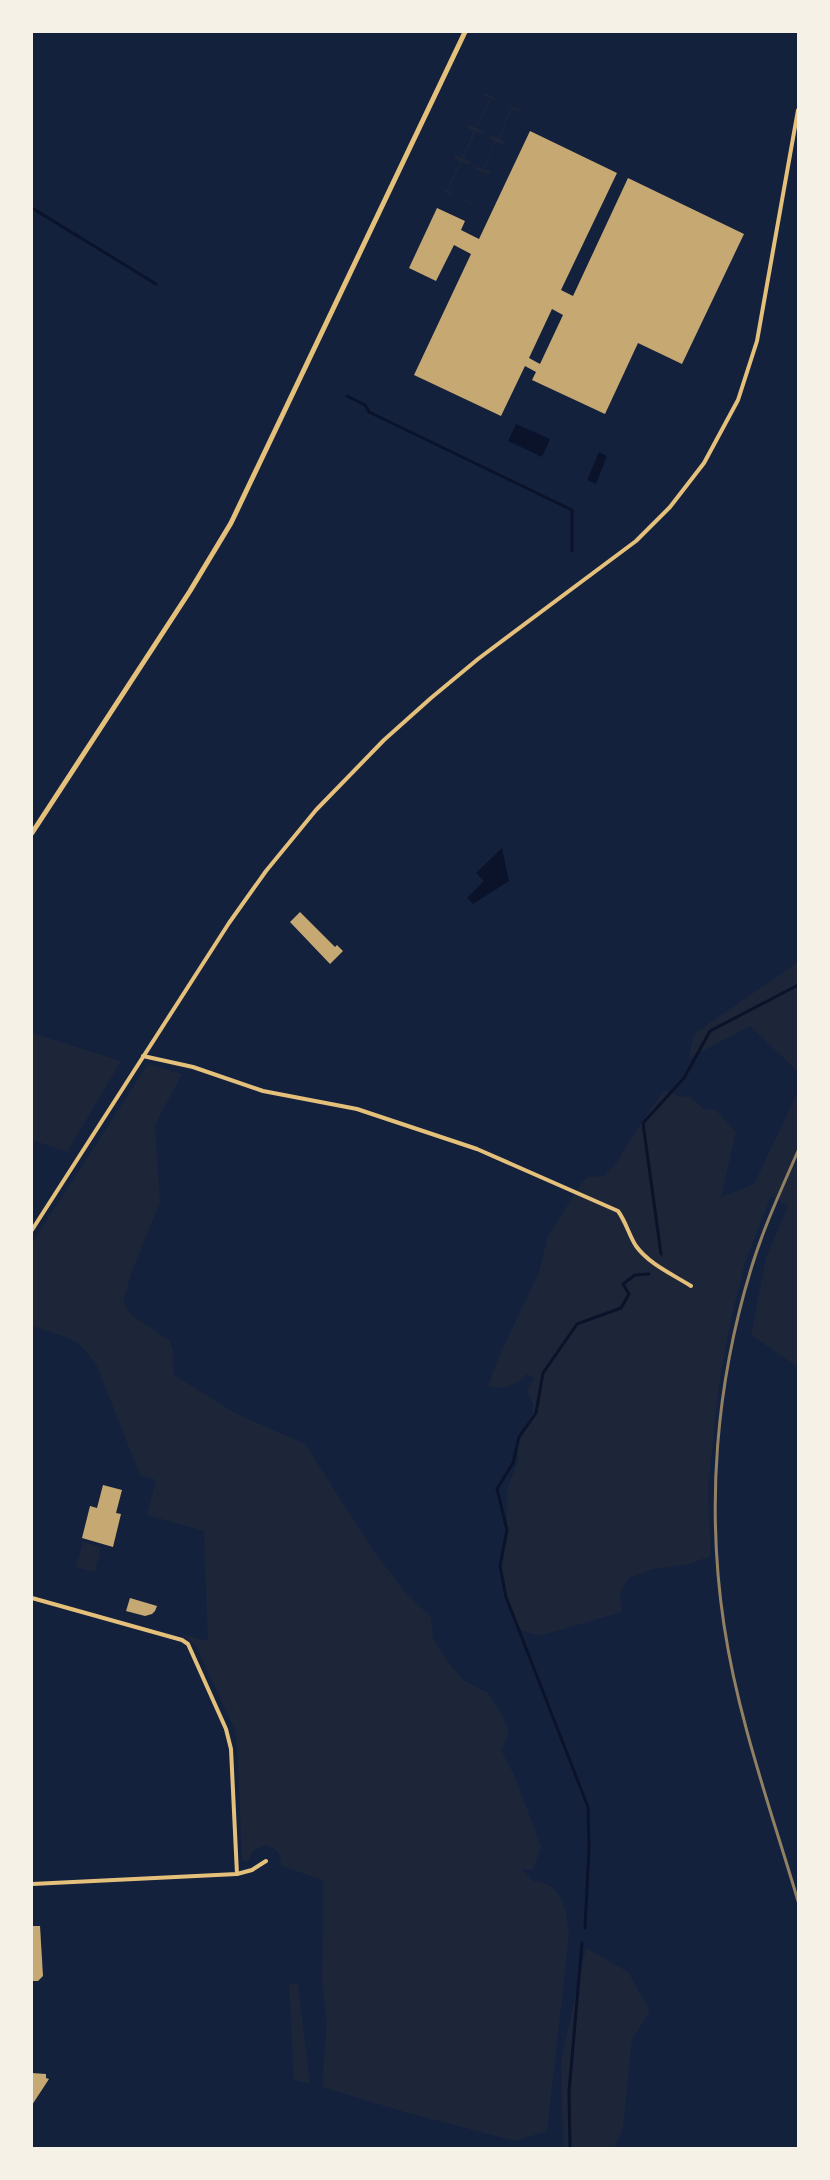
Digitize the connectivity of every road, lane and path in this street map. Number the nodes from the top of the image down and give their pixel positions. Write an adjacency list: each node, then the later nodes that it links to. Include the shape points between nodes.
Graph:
1 (465, 32): 3 (main road, via 231,523)
2 (798, 110): 4 (street, via 755,350 738,400 704,463 657,522 636,541 439,691 384,740 316,810 252,890)
3 (32, 833)
4 (143, 1056): 5 (street); 6 (street, via 193,1067 263,1091 357,1109 488,1153 618,1211 635,1245 652,1262)
5 (32, 1230)
6 (691, 1286)
7 (32, 1598): 9 (street, via 188,1644 226,1728 231,1749)
8 (266, 1861): 9 (street)
9 (237, 1874): 10 (street)
10 (32, 1884)

